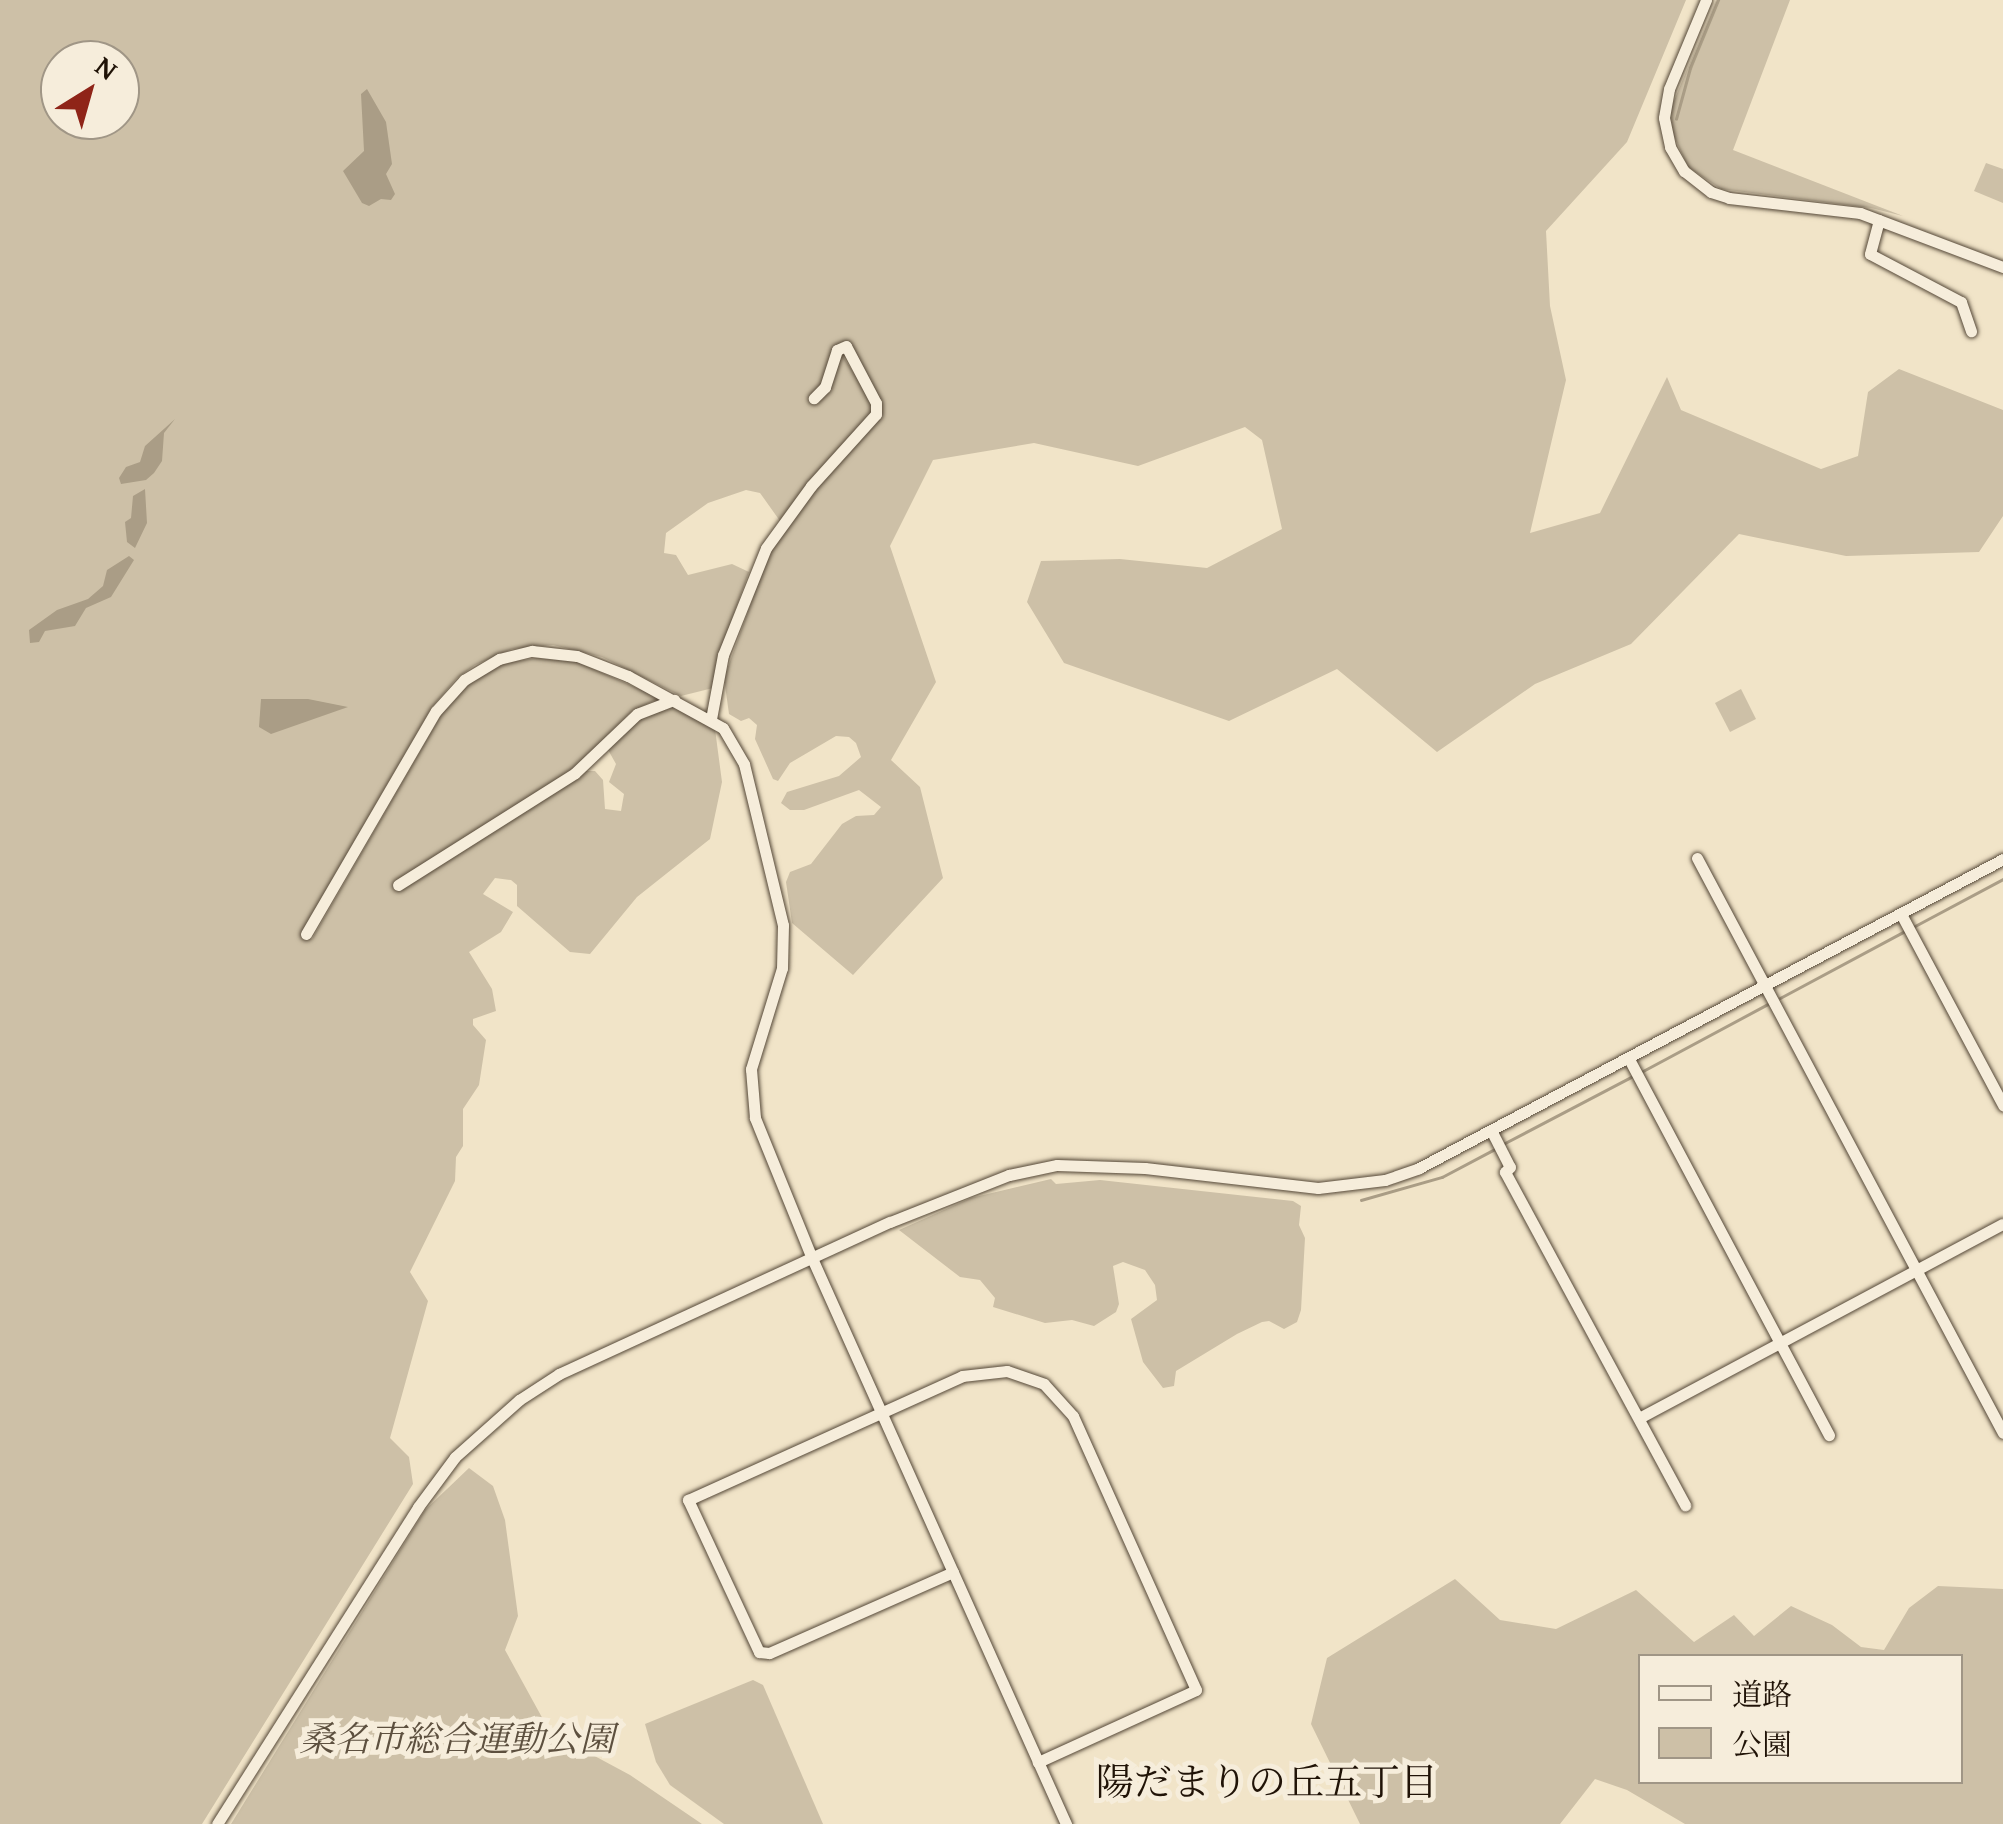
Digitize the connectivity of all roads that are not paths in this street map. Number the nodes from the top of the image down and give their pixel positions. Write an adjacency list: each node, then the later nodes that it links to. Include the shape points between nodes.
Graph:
1 (1706, 0): 2 (street, via 1668,90 1664,118 1684,172 1729,198)
2 (1879, 220): 3 (street); 4 (street, via 1870,254 1961,302)
3 (2003, 267)
4 (1971, 331)
5 (814, 398): 7 (street, via 825,387 836,350 846,346 876,414 766,548 723,655)
6 (674, 700): 7 (street); 10 (street, via 637,714 576,773); 12 (street, via 553,651 515,655 464,680 436,711)
7 (711, 719): 18 (street, via 744,764 783,924 782,968 756,1044 750,1089 762,1139)
8 (1697, 858): 13 (street)
9 (2003, 860): 11 (street)
10 (398, 885)
11 (1901, 914): 13 (street); 15 (street)
12 (306, 934)
13 (1766, 986): 14 (street); 19 (street)
14 (1629, 1058): 16 (street); 20 (street)
15 (2003, 1105)
16 (1492, 1132): 18 (street, via 1386,1180 1318,1188 1056,1165 964,1189); 22 (street, via 1510,1167 1504,1172)
17 (2003, 1224): 19 (street)
18 (811, 1256): 21 (street); 28 (street, via 560,1374 519,1400 455,1457)
19 (1916, 1270): 20 (street); 23 (street)
20 (1780, 1342): 22 (street); 24 (street)
21 (881, 1412): 26 (street); 26 (street, via 688,1500 695,1516 760,1652); 27 (street, via 962,1376 1007,1371 1044,1384 1079,1429 1196,1690)
22 (1638, 1418): 25 (street)
23 (2003, 1433)
24 (1829, 1435)
25 (1685, 1506)
26 (953, 1572): 27 (street)
27 (1038, 1762): 29 (street)
28 (218, 1824)
29 (1066, 1824)

